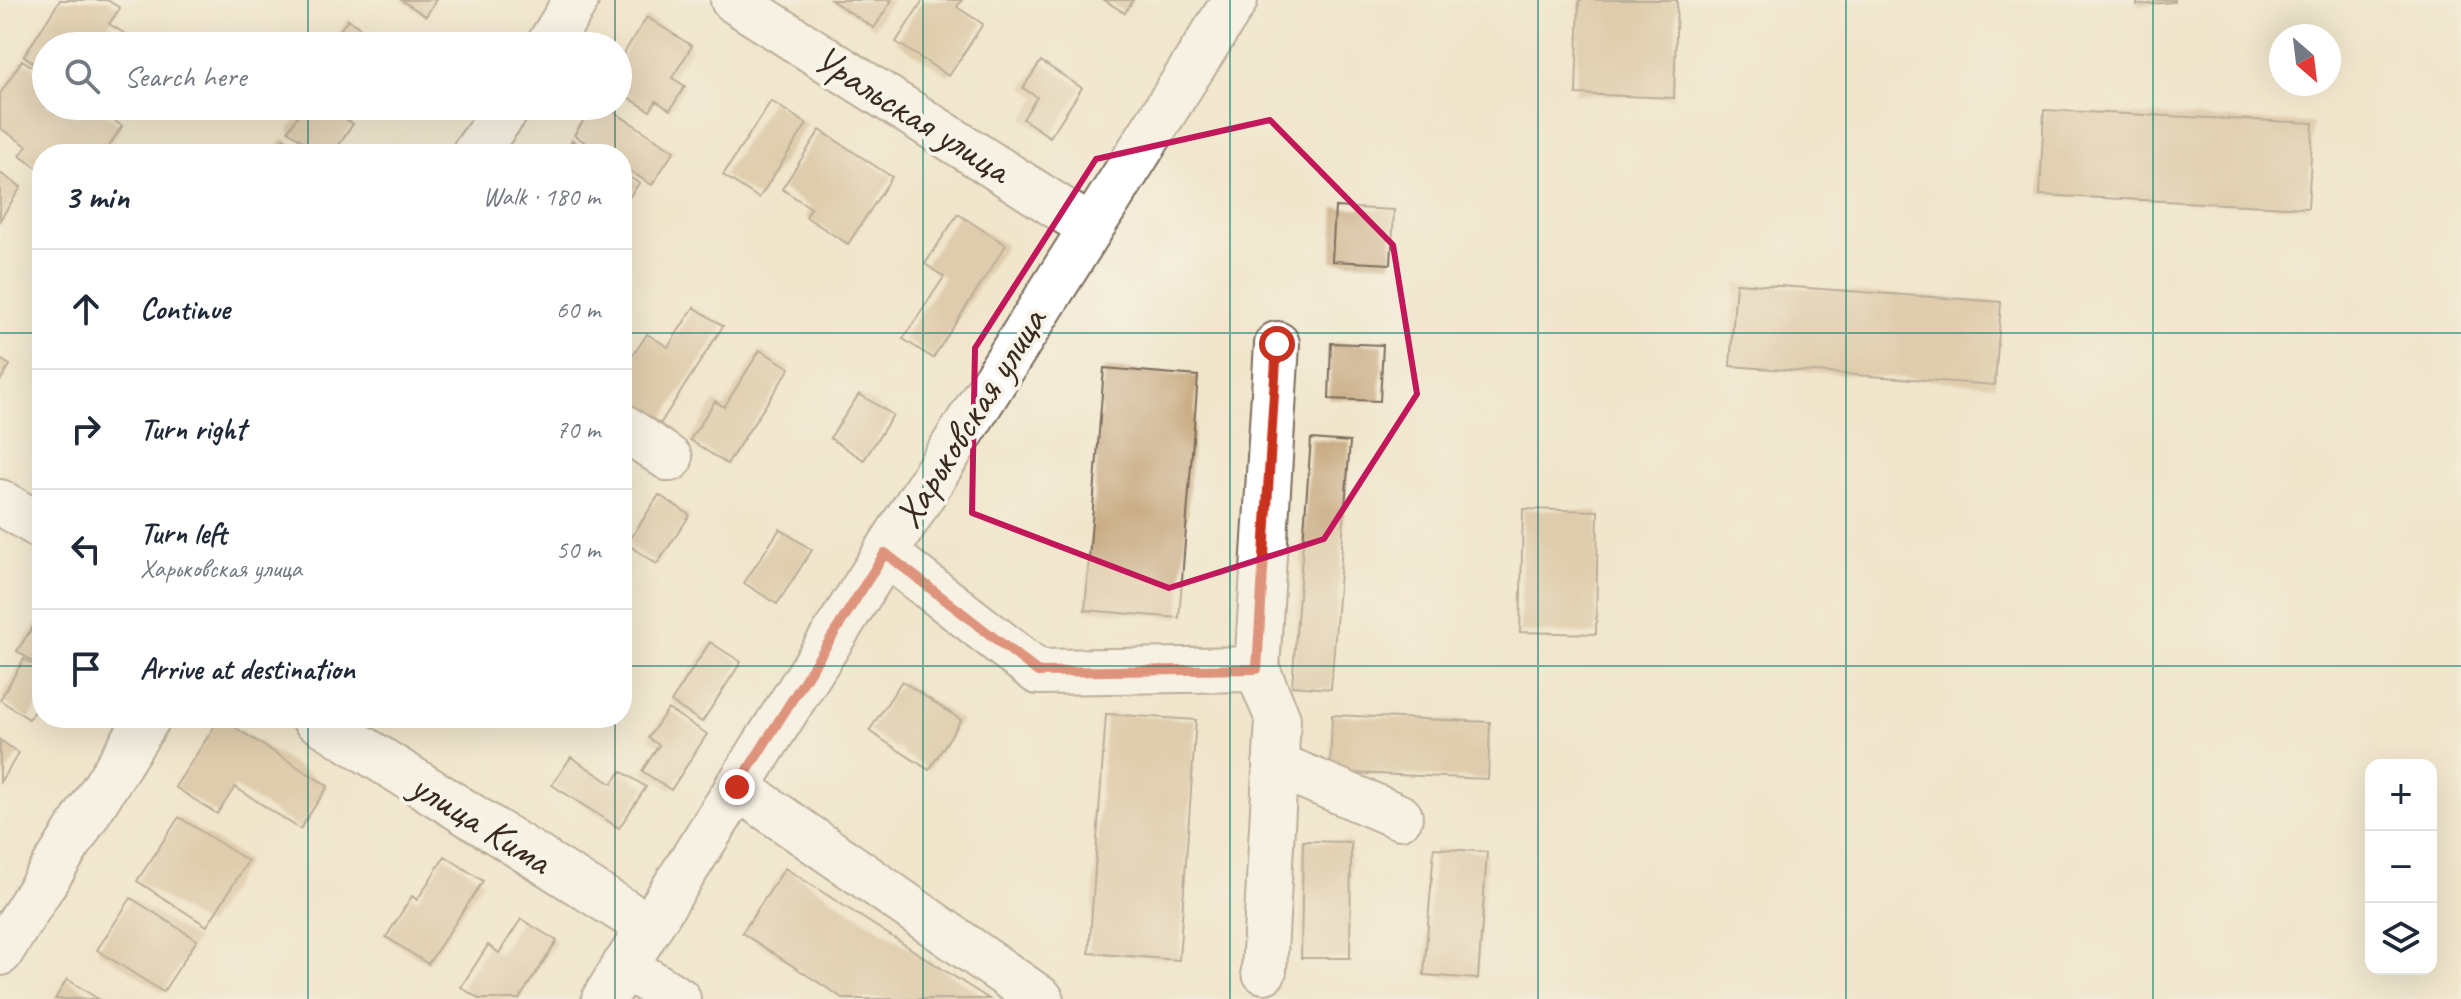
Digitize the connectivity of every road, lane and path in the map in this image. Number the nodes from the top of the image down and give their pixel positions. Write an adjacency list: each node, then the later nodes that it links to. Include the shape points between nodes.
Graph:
1 (576, 0): 4 (street)
2 (733, 0): 7 (street, Уральская улица)
3 (1235, 0): 7 (street, Харьковская улица)
4 (557, 32)
5 (499, 120): 6 (street)
6 (481, 144)
7 (1091, 228): 13 (street, Харьковская улица)
8 (1277, 344): 14 (street)
9 (632, 433): 10 (street)
10 (670, 459)
11 (0, 502): 12 (street)
12 (32, 521)
13 (885, 553): 14 (street, via 1038,672); 18 (street, Харьковская улица)
14 (1257, 669): 17 (street, via 1278,719)
15 (142, 728): 21 (street)
16 (330, 728): 20 (street, улица Кима)
17 (1275, 764): 19 (street); 22 (street)
18 (737, 787): 20 (street, Харьковская улица); 25 (street)
19 (1400, 817)
20 (649, 927): 23 (street, Харьковская улица)
21 (0, 953)
22 (1264, 971)
23 (614, 983): 24 (street)
24 (678, 999)
25 (1041, 999)

